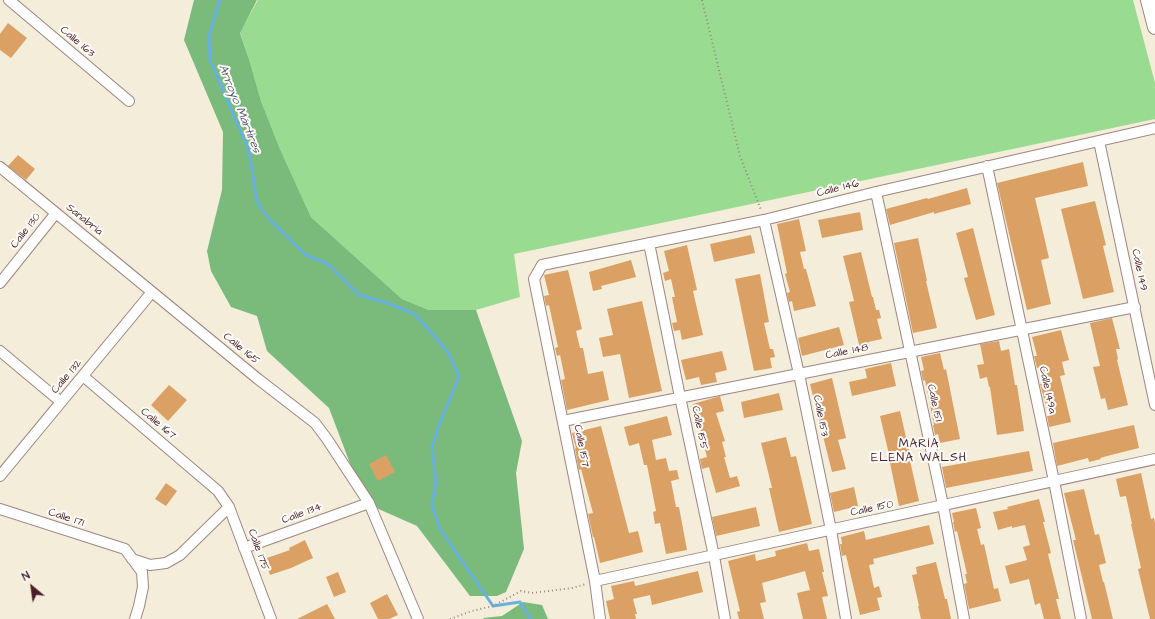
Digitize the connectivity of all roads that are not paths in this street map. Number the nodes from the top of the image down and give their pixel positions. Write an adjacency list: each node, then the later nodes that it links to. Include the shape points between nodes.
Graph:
1 (9, 0): 4 (street, Calle 163)
2 (1148, 0): 3 (main road)
3 (1155, 27)
4 (130, 102)
5 (1155, 128): 6 (street, Calle 146)
6 (1099, 141): 7 (street, Calle 146); 16 (street, Calle 149)
7 (987, 166): 9 (street, Calle 146); 17 (street, Calle 149a)
8 (0, 167): 10 (street, Sanabria)
9 (876, 192): 11 (street, Calle 146); 19 (street, Calle 151)
10 (56, 213): 14 (street, Calle 130); 15 (street, Sanabria)
11 (764, 220): 12 (street, Calle 146); 20 (street, Calle 153)
12 (649, 243): 13 (street, Calle 146, via 542,265); 22 (street, Calle 155)
13 (534, 279): 25 (street, Calle 157)
14 (0, 284)
15 (152, 292): 21 (street, Calle 132); 30 (street, Calle 165, via 315,423)
16 (1135, 307): 17 (street, Calle 148); 24 (street, Calle 149)
17 (1022, 329): 19 (street, Calle 148); 28 (street, Calle 149a)
18 (0, 351): 23 (street)
19 (911, 352): 20 (street, Calle 148); 31 (street, Calle 151)
20 (799, 374): 22 (street, Calle 148); 34 (street, Calle 153)
21 (83, 376): 23 (street, Calle 132); 29 (street, Calle 167)
22 (680, 397): 25 (street, Calle 148); 36 (street, Calle 155)
23 (61, 402): 27 (street, Calle 132)
24 (1155, 405)
25 (563, 421): 38 (street, Calle 157)
26 (1155, 459): 28 (street, Calle 150)
27 (0, 476)
28 (1054, 481): 31 (street, Calle 150); 46 (street, Calle 149a)
29 (218, 491): 32 (street, Calle 175)
30 (369, 503): 35 (street, Calle 134); 41 (street, Calle 165)
31 (943, 506): 34 (street, Calle 150); 45 (street, Calle 151)
32 (229, 507): 35 (street, Calle 175); 37 (street, via 180,555 166,564 150,565)
33 (0, 509): 37 (street, Calle 171, via 126,549)
34 (831, 530): 36 (street, Calle 150); 44 (street, Calle 153)
35 (244, 548): 40 (street, Calle 175)
36 (714, 556): 38 (street, Calle 150); 43 (street, Calle 155)
37 (132, 558): 39 (street, via 142,572 143,587)
38 (595, 582): 42 (street, Calle 157)
39 (135, 619)
40 (271, 619)
41 (418, 619)
42 (600, 619)
43 (725, 619)
44 (846, 619)
45 (964, 619)
46 (1081, 619)

